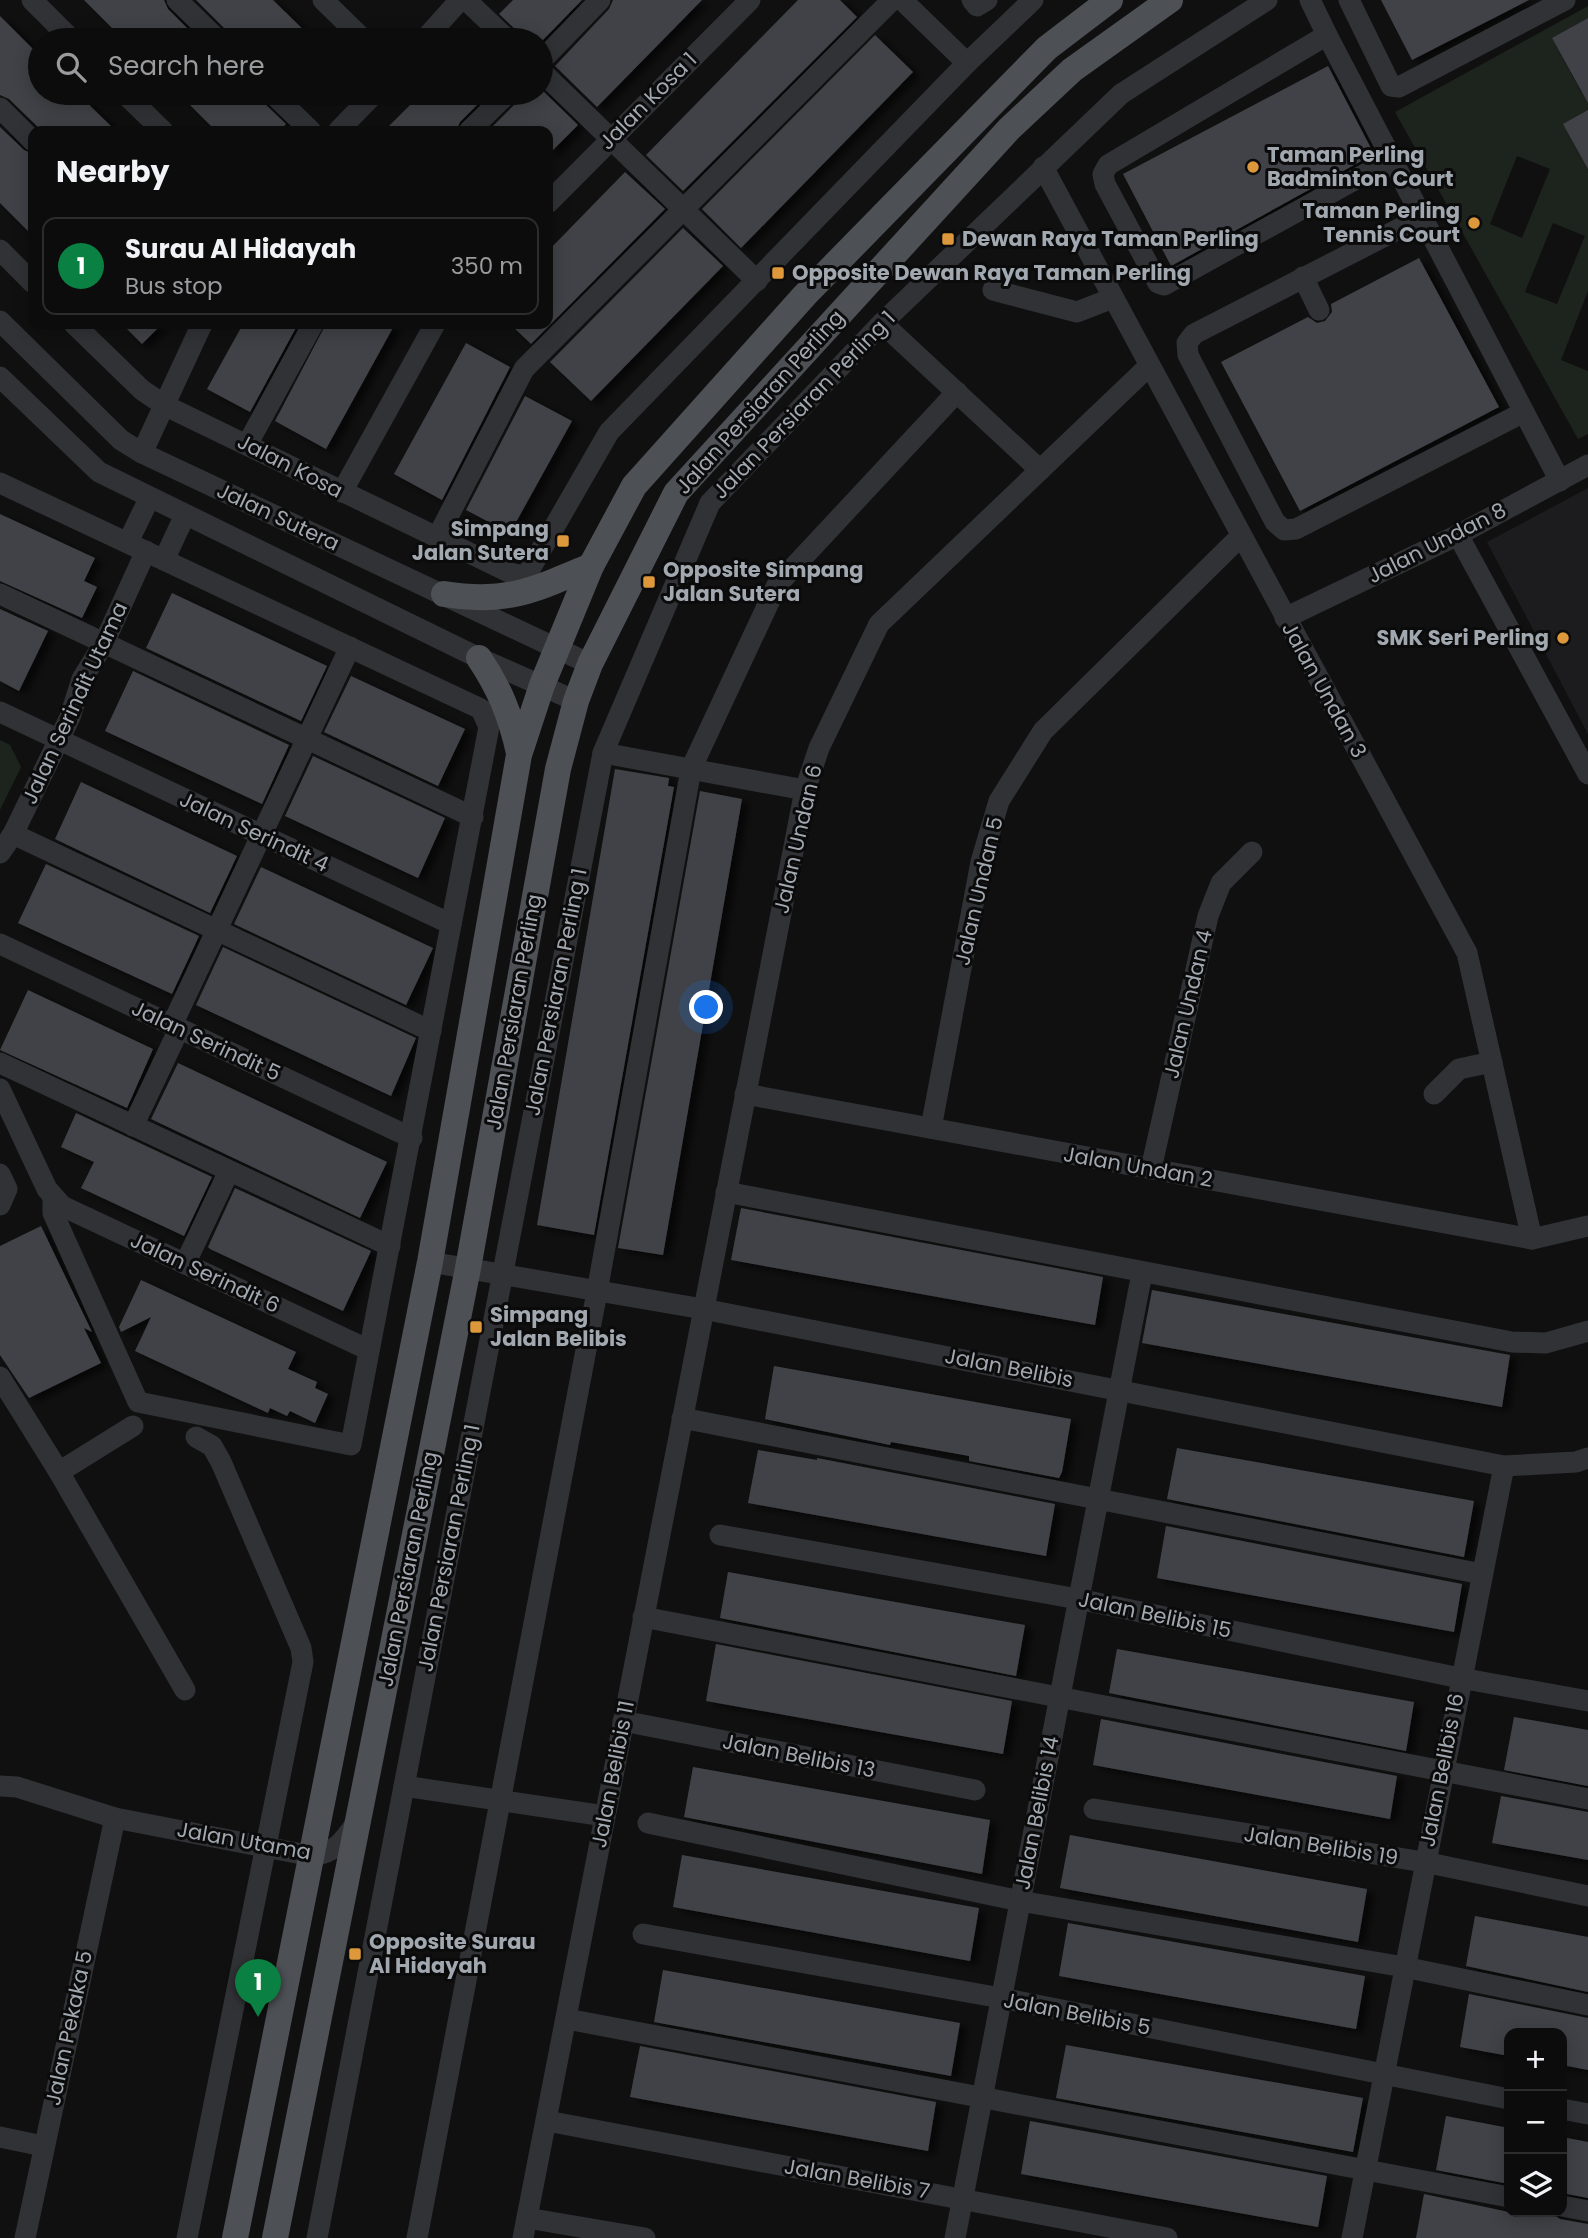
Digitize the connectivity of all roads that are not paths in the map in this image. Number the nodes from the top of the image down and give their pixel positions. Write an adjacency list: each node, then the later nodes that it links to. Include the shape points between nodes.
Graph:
1 (32, 0): 19 (street)
2 (177, 0): 20 (street)
3 (323, 0): 21 (street)
4 (460, 0): 22 (street)
5 (466, 0): 23 (street)
6 (600, 0): 25 (street)
7 (750, 0): 38 (street, Jalan Kosa 1)
8 (892, 0): 42 (street)
9 (902, 0): 26 (street)
10 (972, 0): 11 (street, via 977,6)
11 (987, 0)
12 (1032, 0): 26 (street)
13 (1110, 0): 75 (main road, Jalan Persiaran Perling, via 1047,48 805,295 634,486)
14 (1170, 0): 83 (main road, Jalan Persiaran Perling, via 1072,70 1009,129 676,493)
15 (1268, 0): 40 (street, Jalan Persiaran Perling 1, via 1121,94)
16 (1310, 0): 24 (street)
17 (1349, 0): 18 (street, via 1391,86 1399,87)
18 (1565, 0)
19 (60, 28)
20 (206, 28)
21 (352, 28)
22 (435, 28)
23 (496, 28)
24 (1327, 35): 39 (street); 39 (street, via 1108,165 1103,174 1105,184 1158,283 1170,282)
25 (553, 49)
26 (967, 63): 47 (street)
27 (553, 83): 38 (street)
28 (136, 105): 33 (street)
29 (284, 105): 34 (street)
30 (363, 105): 35 (street)
31 (496, 105): 36 (street)
32 (0, 108): 37 (street)
33 (158, 126)
34 (306, 126)
35 (343, 126)
36 (474, 126)
37 (28, 136)
38 (610, 139): 41 (street, Jalan Kosa 1); 42 (street)
39 (1394, 158): 43 (street)
40 (1043, 167): 49 (street, Jalan Undan 3); 52 (street, Jalan Persiaran Perling 1)
41 (553, 198)
42 (684, 211): 47 (street); 73 (street, via 524,369)
43 (1424, 216): 45 (street); 61 (street)
44 (0, 250): 46 (street)
45 (1303, 277): 50 (street); 61 (street, via 1194,334 1186,349 1279,527 1296,529)
46 (28, 278)
47 (757, 281): 73 (street, Jalan Kosa, via 609,432 526,576)
48 (993, 290): 49 (street, via 1077,313)
49 (1114, 298): 57 (street, Jalan Undan 3)
50 (1319, 310)
51 (0, 321): 63 (street, Jalan Sutera, via 121,440)
52 (882, 323): 59 (street); 89 (street, Jalan Persiaran Perling 1, via 710,503)
53 (79, 329): 60 (street, Jalan Kosa, via 142,390)
54 (200, 329): 60 (street)
55 (310, 329): 62 (street)
56 (432, 329): 68 (street)
57 (1149, 366): 65 (street, Jalan Undan 6); 72 (street, Jalan Undan 3)
58 (0, 377): 69 (street, Jalan Sutera, via 99,472)
59 (957, 392): 65 (street); 91 (street, via 777,585)
60 (164, 405): 62 (street, Jalan Kosa); 63 (street)
61 (1524, 412): 66 (street)
62 (248, 443): 68 (street, Jalan Kosa)
63 (142, 453): 77 (street, Jalan Sutera)
64 (1588, 465): 66 (street, Jalan Undan 8)
65 (1040, 470): 93 (street, Jalan Undan 6, via 879,624 819,748)
66 (1560, 481): 71 (street, Jalan Undan 8)
67 (0, 482): 74 (street)
68 (342, 492): 73 (street, Jalan Kosa)
69 (149, 499): 70 (street, Jalan Sutera); 74 (street)
70 (185, 515): 74 (street); 82 (street, Jalan Sutera)
71 (1458, 535): 78 (street, Jalan Undan 8); 92 (street)
72 (1241, 536): 78 (street, Jalan Undan 3); 110 (street, Jalan Undan 5, via 1043,731 999,801 981,862)
73 (437, 538)
74 (146, 551): 79 (street, Jalan Serindit Utama); 80 (street)
75 (591, 566): 77 (main road, via 516,596 480,600); 81 (main road, Jalan Persiaran Perling)
76 (0, 594): 79 (street)
77 (444, 594): 81 (street, Jalan Sutera)
78 (1285, 618): 104 (street, Jalan Undan 3, via 1467,953)
79 (104, 643): 87 (street, Jalan Serindit Utama, via 82,679); 88 (street)
80 (350, 647): 88 (street); 94 (street, via 481,709 489,727)
81 (558, 649): 83 (street, Jalan Sutera); 84 (main road, Jalan Persiaran Perling)
82 (479, 658): 84 (street, Jalan Sutera); 90 (main road, via 510,713)
83 (590, 664): 85 (main road, Jalan Persiaran Perling)
84 (542, 685): 85 (street, Jalan Sutera); 90 (main road, Jalan Persiaran Perling)
85 (576, 701): 123 (main road, Jalan Persiaran Perling, via 558,769)
86 (0, 712): 87 (street, Jalan Serindit 4)
87 (58, 739): 95 (street, Jalan Serindit Utama); 96 (street, Jalan Serindit 4)
88 (307, 739): 94 (street); 96 (street)
89 (603, 753): 91 (street); 124 (street, Jalan Persiaran Perling 1)
90 (519, 755): 121 (main road, Jalan Persiaran Perling)
91 (691, 769): 93 (street); 126 (street)
92 (1588, 774)
93 (805, 790): 107 (street, Jalan Undan 6)
94 (473, 817): 99 (street)
95 (13, 834): 98 (street, Jalan Serindit Utama); 100 (street)
96 (262, 835): 99 (street, Jalan Serindit 4); 100 (street)
97 (1252, 852): 112 (street, Jalan Undan 4, via 1221,883 1208,916)
98 (0, 853)
99 (451, 924): 103 (street)
100 (217, 930): 102 (street); 103 (street)
101 (0, 944): 102 (street, Jalan Serindit 5)
102 (176, 1027): 109 (street); 111 (street, Jalan Serindit 5)
103 (431, 1031): 111 (street)
104 (1492, 1062): 108 (street, via 1459,1069); 119 (street, Jalan Undan 3)
105 (0, 1063): 109 (street)
106 (0, 1089): 116 (street)
107 (745, 1094): 110 (street, Jalan Undan 2); 115 (street, Jalan Undan 6)
108 (1434, 1094)
109 (133, 1126): 113 (street)
110 (931, 1128): 112 (street, Jalan Undan 2)
111 (412, 1138): 120 (street)
112 (1151, 1169): 119 (street, Jalan Undan 2)
113 (229, 1171): 120 (street); 122 (street)
114 (0, 1174): 117 (street, via 7,1189)
115 (726, 1192): 125 (street); 127 (street, Jalan Undan 6)
116 (50, 1194): 122 (street, Jalan Serindit 6, via 61,1206); 129 (street, via 53,1213 138,1402 351,1445)
117 (0, 1205)
118 (1588, 1226): 119 (street)
119 (1532, 1239)
120 (390, 1246): 129 (street)
121 (430, 1262): 123 (street, Jalan Belibis); 160 (main road, Jalan Persiaran Perling)
122 (185, 1264): 129 (street, Jalan Serindit 6)
123 (468, 1268): 124 (street, Jalan Belibis); 157 (main road, Jalan Persiaran Perling)
124 (502, 1272): 126 (street, Jalan Belibis); 150 (street, Jalan Persiaran Perling 1)
125 (1142, 1273): 128 (street, via 1512,1342 1546,1343); 131 (street, Jalan Belibis 14)
126 (597, 1292): 127 (street, Jalan Belibis); 152 (street)
127 (703, 1309): 131 (street, Jalan Belibis); 132 (street, Jalan Belibis 11)
128 (1588, 1332)
129 (369, 1350)
130 (0, 1377): 137 (street)
131 (1119, 1389): 136 (street, Jalan Belibis); 138 (street, Jalan Belibis 14)
132 (682, 1418): 138 (street); 142 (street, Jalan Belibis 11)
133 (133, 1426): 137 (street)
134 (196, 1437): 159 (street, via 212,1446 221,1462 301,1648 303,1662)
135 (1588, 1458): 136 (street, Jalan Belibis)
136 (1503, 1466): 140 (street, Jalan Belibis 16)
137 (58, 1472): 144 (street)
138 (1098, 1498): 140 (street); 141 (street, Jalan Belibis 14)
139 (720, 1535): 141 (street, Jalan Belibis 15)
140 (1482, 1574): 143 (street, Jalan Belibis 16)
141 (1078, 1599): 143 (street, Jalan Belibis 15); 145 (street, Jalan Belibis 14)
142 (643, 1617): 145 (street); 147 (street, Jalan Belibis 11)
143 (1460, 1678): 146 (street, Jalan Belibis 15); 148 (street, Jalan Belibis 16)
144 (185, 1690)
145 (1059, 1699): 148 (street); 163 (street, Jalan Belibis 14)
146 (1588, 1700)
147 (623, 1721): 151 (street, Jalan Belibis 13); 155 (street, Jalan Belibis 11)
148 (1442, 1771): 153 (street); 161 (street, Jalan Belibis 16)
149 (0, 1786): 156 (street, Jalan Utama, via 17,1787)
150 (404, 1786): 152 (street); 187 (street, Jalan Persiaran Perling 1)
151 (975, 1790)
152 (501, 1798): 155 (street); 188 (street)
153 (1588, 1799)
154 (1094, 1809): 161 (street, Jalan Belibis 19)
155 (605, 1816): 168 (street, Jalan Belibis 11)
156 (115, 1818): 159 (street, Jalan Utama); 176 (street, Jalan Pekaka 5)
157 (358, 1820): 160 (street, Jalan Utama, via 341,1844 329,1853); 186 (main road, Jalan Persiaran Perling)
158 (648, 1823): 163 (street)
159 (264, 1846): 160 (street, Jalan Utama); 184 (street)
160 (312, 1856): 185 (main road, Jalan Persiaran Perling)
161 (1424, 1862): 162 (street, Jalan Belibis 19); 165 (street, Jalan Belibis 16)
162 (1588, 1896)
163 (1020, 1901): 165 (street); 166 (street, Jalan Belibis 14)
164 (643, 1934): 166 (street, Jalan Belibis 5)
165 (1404, 1967): 167 (street); 169 (street, Jalan Belibis 16)
166 (1001, 1998): 169 (street, Jalan Belibis 5); 170 (street, Jalan Belibis 14)
167 (1588, 2005)
168 (566, 2019): 170 (street); 174 (street, Jalan Belibis 11)
169 (1383, 2075): 171 (street, Jalan Belibis 5); 177 (street, Jalan Belibis 16)
170 (982, 2097): 177 (street); 179 (street, Jalan Belibis 14)
171 (1504, 2098)
172 (1567, 2110): 173 (street)
173 (1588, 2114)
174 (547, 2121): 179 (street, Jalan Belibis 7); 182 (street, Jalan Belibis 11)
175 (0, 2137): 176 (street)
176 (43, 2146): 183 (street, Jalan Pekaka 5)
177 (1365, 2169): 178 (street); 192 (street, Jalan Belibis 16)
178 (1504, 2196)
179 (963, 2198): 190 (street, Jalan Belibis 14); 191 (street, Jalan Belibis 7)
180 (1567, 2208): 181 (street)
181 (1588, 2211)
182 (525, 2228): 189 (street)
183 (25, 2238)
184 (187, 2238)
185 (235, 2238)
186 (275, 2238)
187 (317, 2238)
188 (417, 2238)
189 (645, 2238)
190 (955, 2238)
191 (1167, 2238)
192 (1352, 2238)

